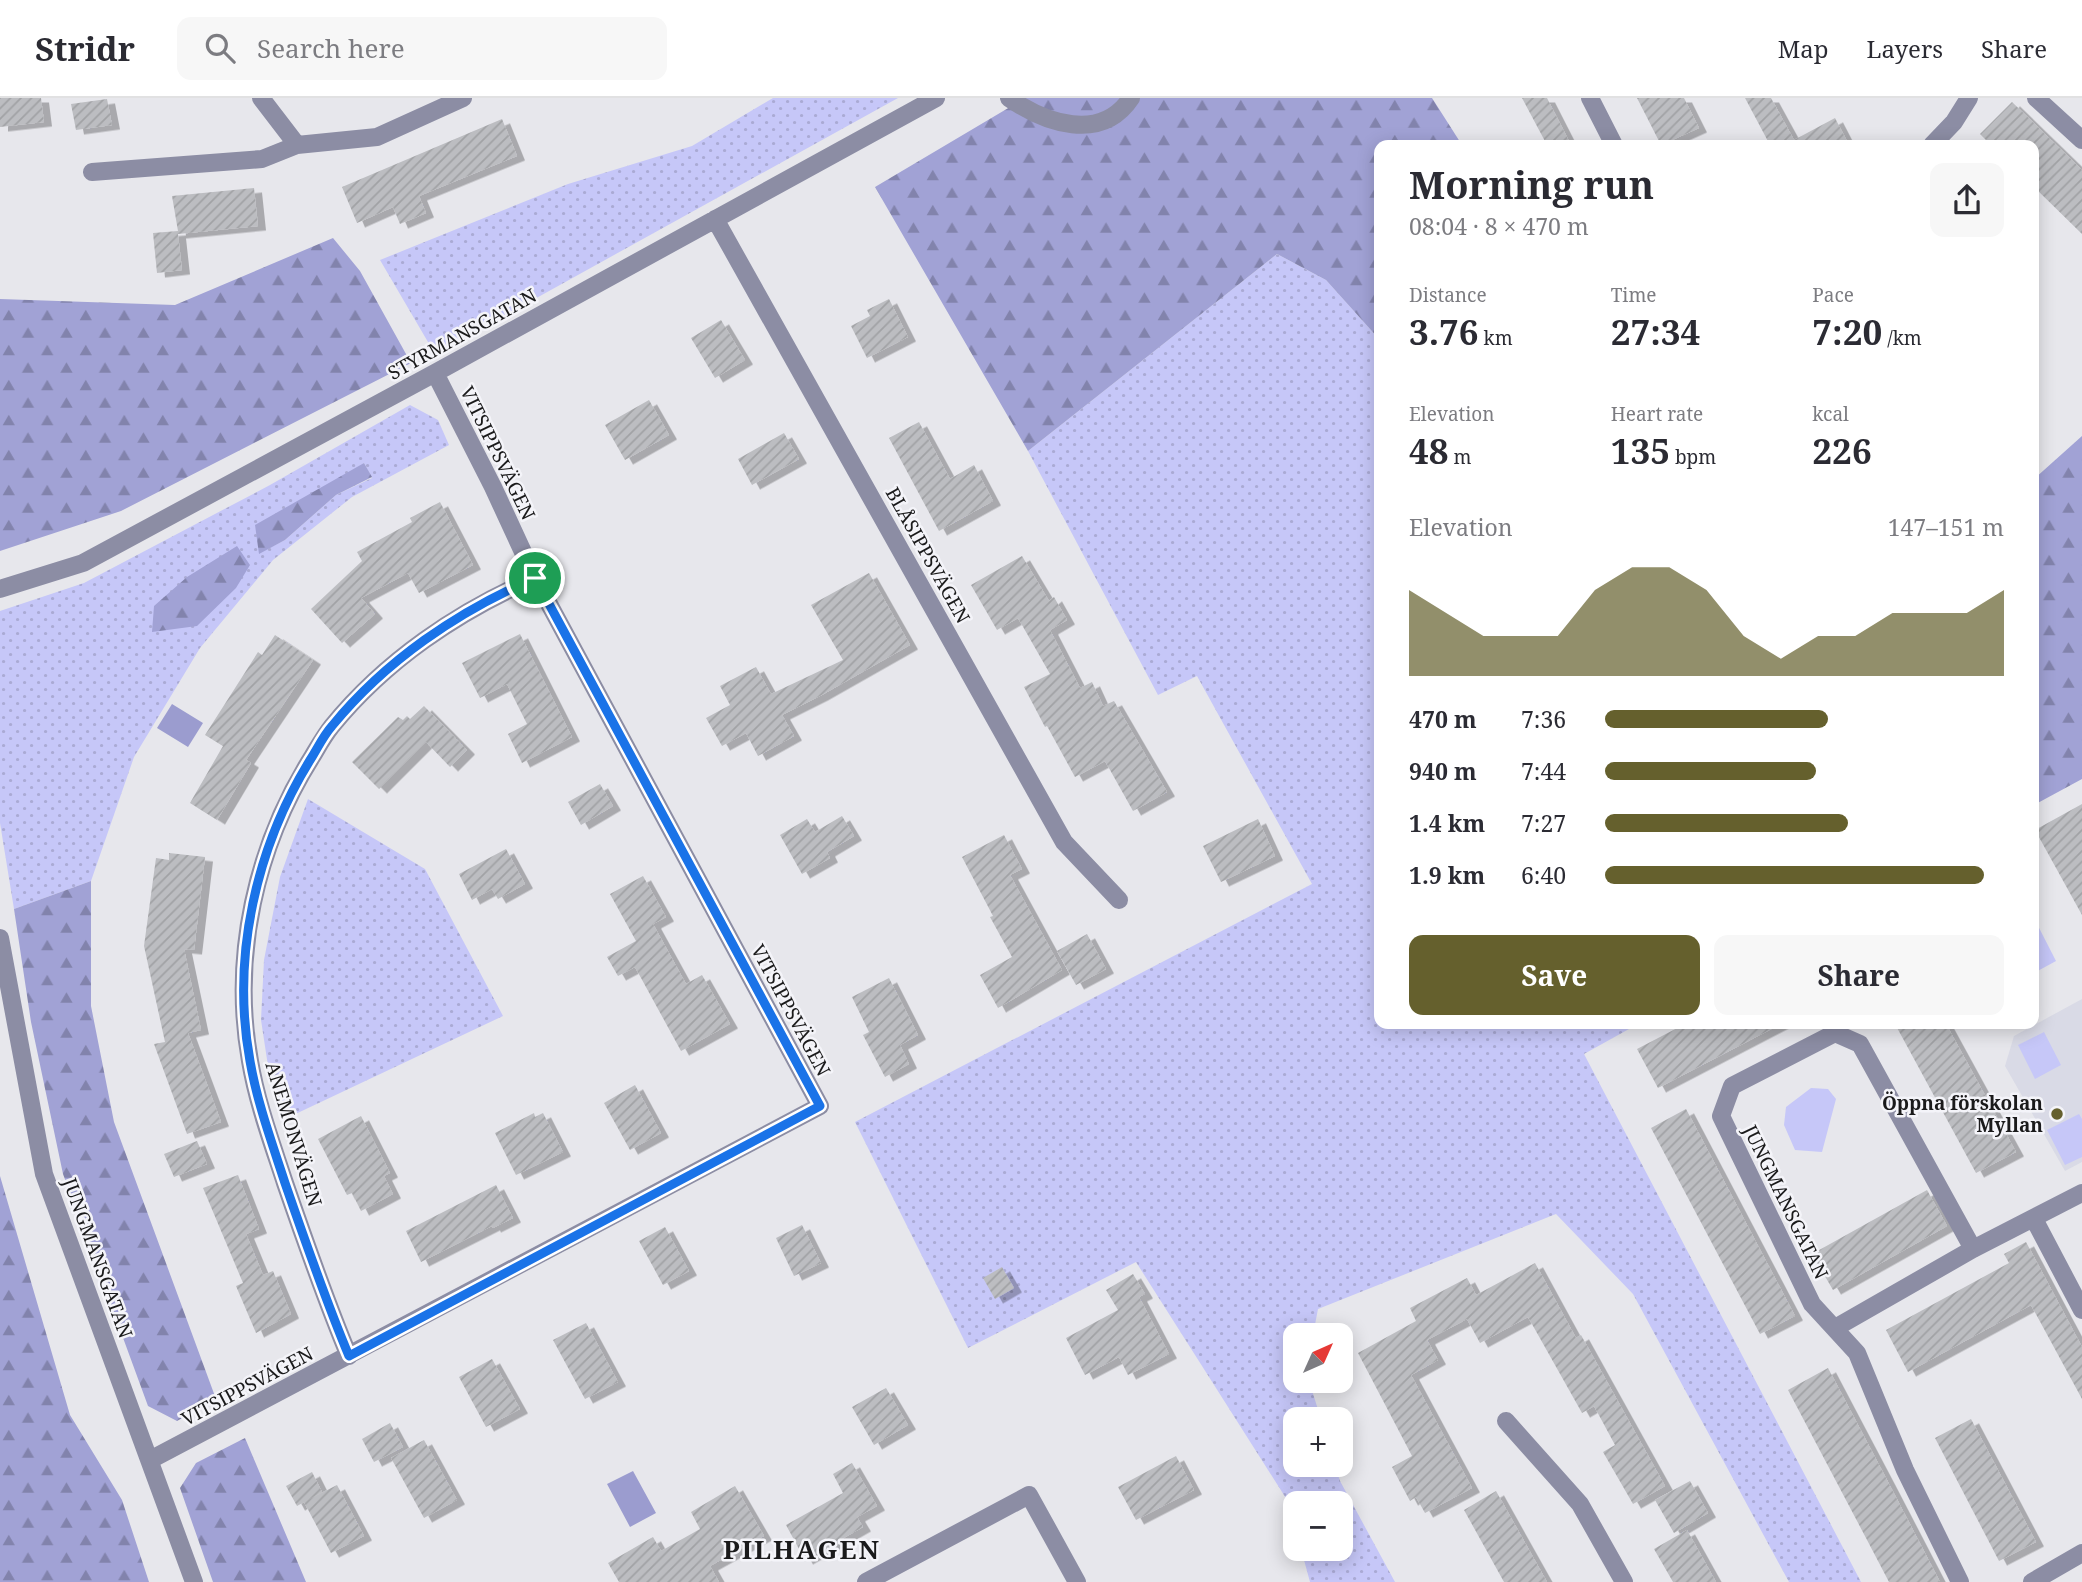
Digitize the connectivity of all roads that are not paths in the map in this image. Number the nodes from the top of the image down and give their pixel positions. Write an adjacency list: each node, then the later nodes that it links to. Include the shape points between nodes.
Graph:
1 (261, 98): 12 (street)
2 (463, 98): 12 (street, via 377,136)
3 (936, 98): 14 (street, STYRMANSGATAN)
4 (1009, 98): 5 (street, via 1050,121 1072,125 1094,125 1114,116)
5 (1131, 98)
6 (1590, 98): 9 (street)
7 (1969, 98): 10 (street)
8 (2036, 98): 11 (street)
9 (1611, 140)
10 (1937, 140)
11 (2082, 140)
12 (297, 145): 13 (street, via 262,159)
13 (92, 172)
14 (715, 219): 15 (street, STYRMANSGATAN); 18 (street, BLÅSIPPSVÄGEN, via 1064,842)
15 (435, 373): 16 (street, VITSIPPSVÄGEN); 17 (street, STYRMANSGATAN, via 83,563)
16 (535, 578): 25 (street, ANEMONVÄGEN, via 454,620 411,651 373,682 331,727 298,779 268,844 253,900 245,955 249,1060 306,1245); 25 (street, VITSIPPSVÄGEN, via 820,1106)
17 (0, 589)
18 (1119, 900)
19 (0, 938): 27 (street, JUNGMANSGATAN, via 44,1174)
20 (2082, 1193): 21 (street)
21 (2034, 1219): 22 (street); 23 (street)
22 (1973, 1249): 24 (street); 24 (street, JUNGMANSGATAN, via 1860,1044 1835,1033 1732,1086 1721,1116 1812,1304)
23 (2082, 1310)
24 (1835, 1328): 33 (street, JUNGMANSGATAN, via 1857,1353 1905,1470)
25 (349, 1356): 27 (street, VITSIPPSVÄGEN)
26 (1506, 1421): 32 (street, via 1580,1504)
27 (150, 1460): 29 (street, JUNGMANSGATAN)
28 (2082, 1553): 34 (street)
29 (194, 1582)
30 (866, 1582): 31 (street, via 1029,1495)
31 (1077, 1582)
32 (1624, 1582)
33 (1960, 1582)
34 (2032, 1582)

